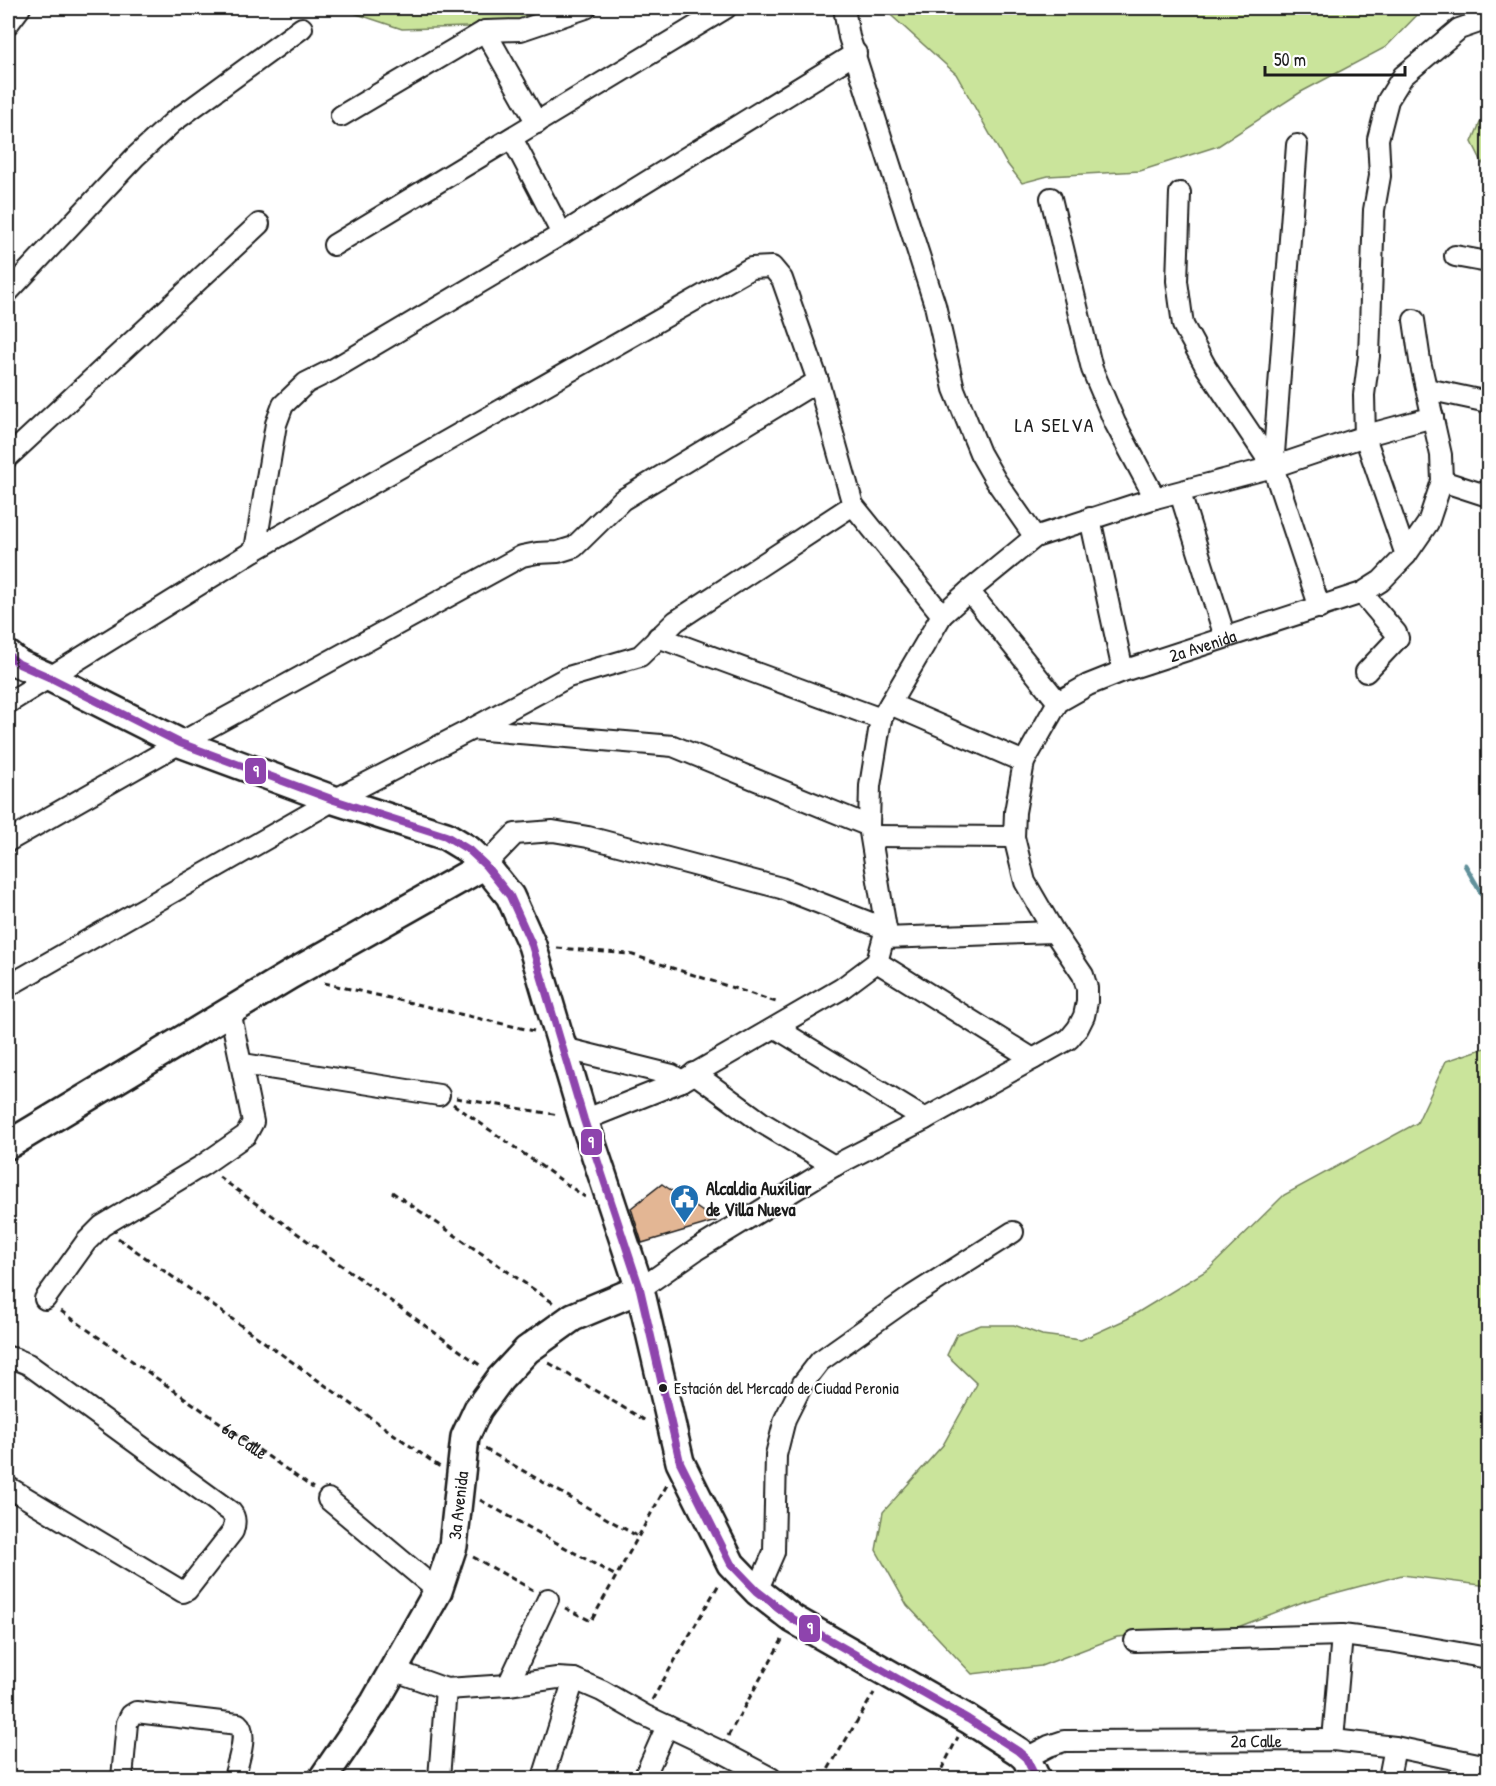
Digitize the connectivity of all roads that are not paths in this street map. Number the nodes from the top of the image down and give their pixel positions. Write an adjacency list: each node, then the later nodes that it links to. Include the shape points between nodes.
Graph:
1 (20, 8): 6 (street)
2 (586, 8): 8 (street, via 521,30)
3 (726, 8): 11 (street)
4 (844, 8): 9 (street)
5 (1488, 19): 27 (street, via 1460,29 1402,76 1388,100 1378,139 1380,176 1374,210)
6 (8, 24)
7 (302, 28): 21 (street, via 173,122)
8 (485, 31): 10 (street); 11 (street)
9 (856, 53): 17 (street); 36 (street, via 935,304 954,389 980,453)
10 (341, 116)
11 (537, 123): 12 (street)
12 (512, 138): 17 (street); 18 (street)
13 (1297, 146): 29 (street)
14 (1180, 193): 29 (street, via 1177,281 1183,325 1206,368)
15 (1051, 198): 33 (street, via 1092,369 1115,423)
16 (260, 224): 28 (street)
17 (562, 234): 37 (street, via 306,383 283,405 268,460)
18 (334, 245)
19 (1455, 256): 20 (street)
20 (1488, 262)
21 (8, 292)
22 (1413, 321): 24 (street, 2a Avenida)
23 (818, 381): 34 (street); 37 (street, via 782,279 772,267 751,268); 53 (street, via 622,500 574,547 522,556)
24 (1427, 389): 25 (street); 26 (street, 2a Avenida)
25 (1488, 402)
26 (1433, 417): 27 (street); 30 (street, 2a Avenida, via 1442,455)
27 (1365, 437): 29 (street); 38 (street)
28 (8, 457)
29 (1273, 467): 31 (street); 41 (street)
30 (1442, 481): 32 (street); 38 (street, 2a Avenida, via 1428,523)
31 (1180, 493): 33 (street); 44 (street)
32 (1488, 496)
33 (1155, 498): 35 (street)
34 (853, 505): 42 (street); 43 (street, via 676,621)
35 (1090, 518): 36 (street); 46 (street)
36 (1035, 537): 39 (street)
37 (255, 550): 48 (street)
38 (1406, 555): 40 (street, 2a Avenida, via 1381,581)
39 (969, 591): 42 (street); 49 (street)
40 (1362, 593): 41 (street, 2a Avenida); 47 (street, via 1398,638)
41 (1320, 608): 44 (street, 2a Avenida)
42 (942, 615): 51 (street)
43 (658, 637): 51 (street); 52 (street, via 640,656 568,677)
44 (1225, 637): 46 (street, 2a Avenida)
45 (8, 655): 48 (main road)
46 (1123, 671): 49 (street, 2a Avenida)
47 (1366, 672)
48 (51, 678): 50 (street); 53 (main road)
49 (1058, 702): 54 (street)
50 (8, 703)
51 (886, 712): 54 (street); 56 (street, via 870,786)
52 (472, 729): 55 (street); 56 (street, via 673,746)
53 (180, 743): 55 (main road); 58 (street)
54 (1024, 762): 57 (street)
55 (334, 800): 59 (main road, via 446,836); 63 (street)
56 (870, 831): 57 (street); 61 (street)
57 (1014, 837): 60 (street, via 1025,882)
58 (8, 841)
59 (485, 865): 61 (street, via 515,834 565,833 781,888); 64 (main road); 66 (main road, via 510,896 532,945)
60 (1054, 932): 61 (street); 67 (street, via 1083,975 1087,1002 1081,1022 1069,1039)
61 (885, 934): 62 (street)
62 (877, 962): 65 (street); 67 (street)
63 (8, 986)
64 (231, 1011): 68 (street); 73 (main road)
65 (776, 1028): 69 (street); 71 (street)
66 (561, 1042): 69 (street); 72 (main road)
67 (1033, 1059): 71 (street)
68 (243, 1064): 70 (street); 77 (street, via 253,1122 246,1135 102,1226)
69 (688, 1077): 72 (street); 74 (street)
70 (439, 1095)
71 (925, 1119): 74 (street)
72 (584, 1120): 76 (main road)
73 (8, 1145)
74 (834, 1166): 76 (street)
75 (1013, 1232): 82 (street, via 820,1361 803,1383 785,1419 776,1455 774,1552)
76 (640, 1289): 81 (main road, 3a Avenida, via 573,1317 527,1350 478,1409 465,1437 453,1546); 82 (main road, via 677,1450 730,1564)
77 (45, 1299)
78 (8, 1357): 79 (street, via 28,1364 231,1512 235,1524 183,1592)
79 (8, 1487)
80 (328, 1499): 81 (street)
81 (438, 1591): 87 (main road, 3a Avenida)
82 (757, 1591): 96 (main road, via 793,1619 968,1719)
83 (548, 1599): 89 (street)
84 (1342, 1635): 85 (street); 86 (street); 92 (street)
85 (1135, 1641)
86 (1488, 1658)
87 (393, 1670): 90 (street); 94 (main road, 3a Avenida)
88 (574, 1679): 89 (street); 91 (street); 102 (street)
89 (508, 1685): 90 (street)
90 (446, 1689): 101 (street)
91 (667, 1726): 103 (street); 104 (street)
92 (1333, 1740): 93 (street, 2a Calle); 96 (street, 2a Calle, via 1064,1741 1049,1746)
93 (1395, 1747): 95 (street, 2a Calle); 105 (street)
94 (342, 1751): 99 (main road, 3a Avenida); 100 (street)
95 (1488, 1766)
96 (1031, 1768)
97 (122, 1779): 98 (street, via 127,1723 136,1712 238,1724 244,1735)
98 (234, 1779)
99 (323, 1779)
100 (340, 1779)
101 (439, 1779)
102 (543, 1779)
103 (644, 1779)
104 (771, 1779)
105 (1389, 1779)

